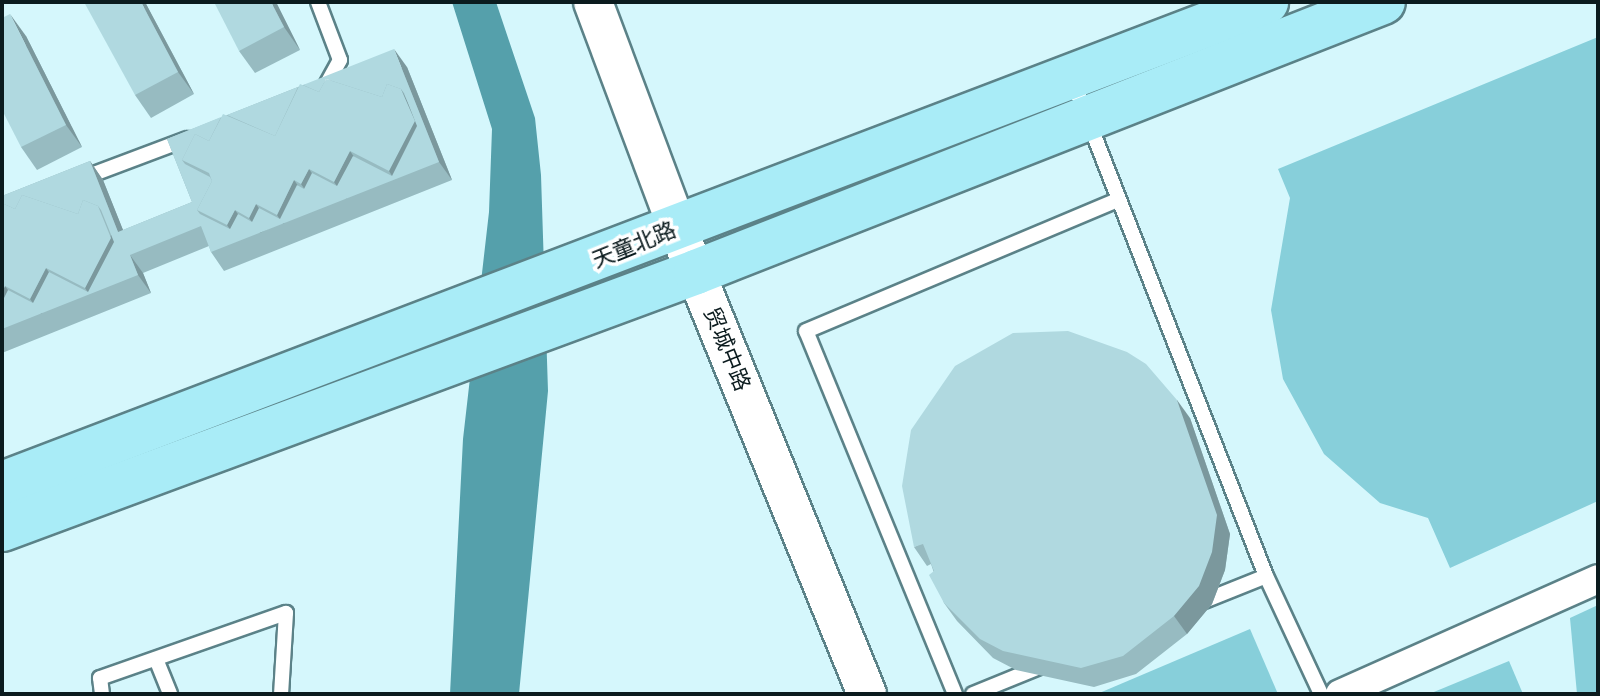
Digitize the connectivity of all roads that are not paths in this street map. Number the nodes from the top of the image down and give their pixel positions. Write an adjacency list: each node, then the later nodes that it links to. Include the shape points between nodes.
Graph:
1 (318, 2): 6 (lane, via 340,60 329,84)
2 (593, 2): 11 (main road, 贸城中路)
3 (1266, 2): 5 (main road, 天童北路)
4 (1383, 2): 7 (main road)
5 (1071, 77): 7 (lane); 11 (main road, 天童北路)
6 (309, 93)
7 (1086, 117): 10 (lane); 12 (main road)
8 (210, 131): 9 (lane)
9 (61, 186)
10 (1118, 200): 15 (lane); 24 (lane, via 806,331)
11 (677, 227): 12 (main road, 贸城中路); 13 (main road, 天童北路)
12 (696, 272): 14 (main road); 23 (main road, 贸城中路)
13 (2, 484)
14 (2, 529)
15 (1266, 576): 17 (lane); 26 (lane)
16 (1598, 579): 27 (street)
17 (1178, 612)
18 (156, 659): 20 (lane, via 100,678); 21 (lane); 22 (lane, via 286,613)
19 (1061, 659): 25 (lane)
20 (102, 694)
21 (170, 694)
22 (281, 694)
23 (867, 694)
24 (955, 694)
25 (973, 694)
26 (1321, 694)
27 (1340, 694)

